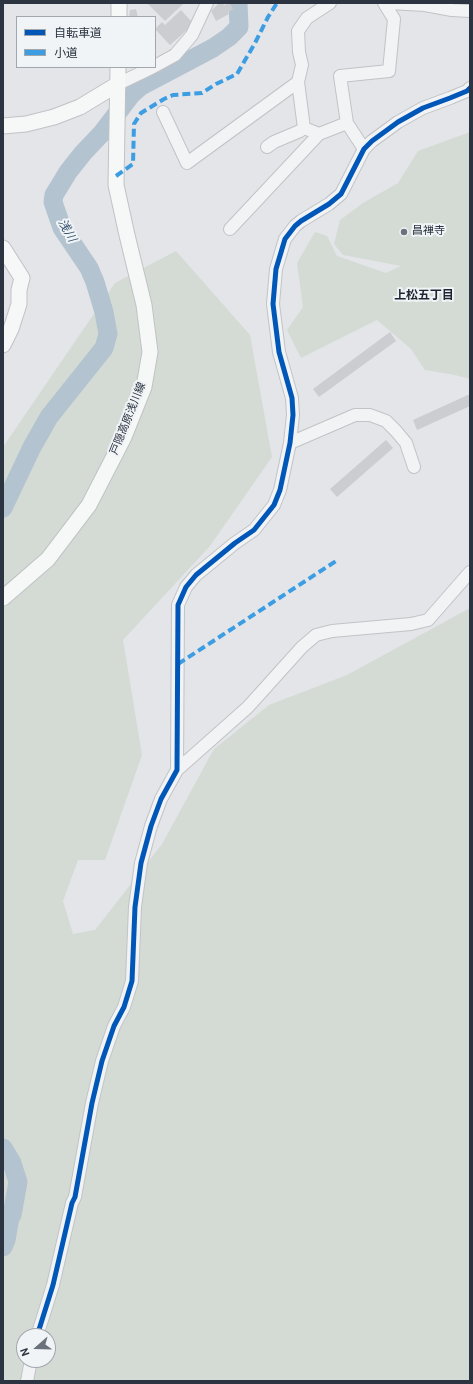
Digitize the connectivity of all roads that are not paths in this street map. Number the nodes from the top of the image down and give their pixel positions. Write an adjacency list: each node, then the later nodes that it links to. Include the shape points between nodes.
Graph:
1 (119, 3): 7 (main road)
2 (207, 3): 8 (street, via 192,35 175,55)
3 (330, 3): 11 (street, via 308,18 298,31 302,65)
4 (384, 3): 15 (street, via 394,19 389,71 340,76)
5 (389, 3): 6 (street)
6 (470, 11)
7 (119, 16)
8 (156, 65)
9 (118, 68): 13 (main road, 戸隠高原浅川線)
10 (151, 68): 13 (street)
11 (298, 82): 14 (street, via 187,164); 17 (street)
12 (470, 88): 20 (street, via 398,122)
13 (118, 89): 16 (main road, via 54,117 26,124); 27 (main road, 戸隠高原浅川線, via 116,185 144,306 150,352 144,387 124,437 90,505 48,559)
14 (163, 112)
15 (347, 123): 18 (street); 20 (street)
16 (3, 126)
17 (304, 128): 18 (street); 19 (street)
18 (319, 134): 21 (street)
19 (268, 147)
20 (364, 150): 24 (street, via 341,194 294,226 285,239 276,269 272,304 279,352 292,398)
21 (230, 229)
22 (3, 248): 23 (main road, via 22,278 19,304)
23 (3, 345)
24 (290, 443): 25 (street, via 355,415 370,415 386,421 396,431 406,443); 28 (street, via 280,490 274,505 254,530 235,542 196,575 186,587 178,605)
25 (414, 467)
26 (470, 572): 28 (street, via 428,620 316,635 248,707)
27 (3, 598)
28 (177, 770): 29 (street, via 161,799 141,863 135,907 132,981 102,1061 75,1197)
29 (40, 1328)
30 (29, 1368): 31 (street)
31 (27, 1381)

